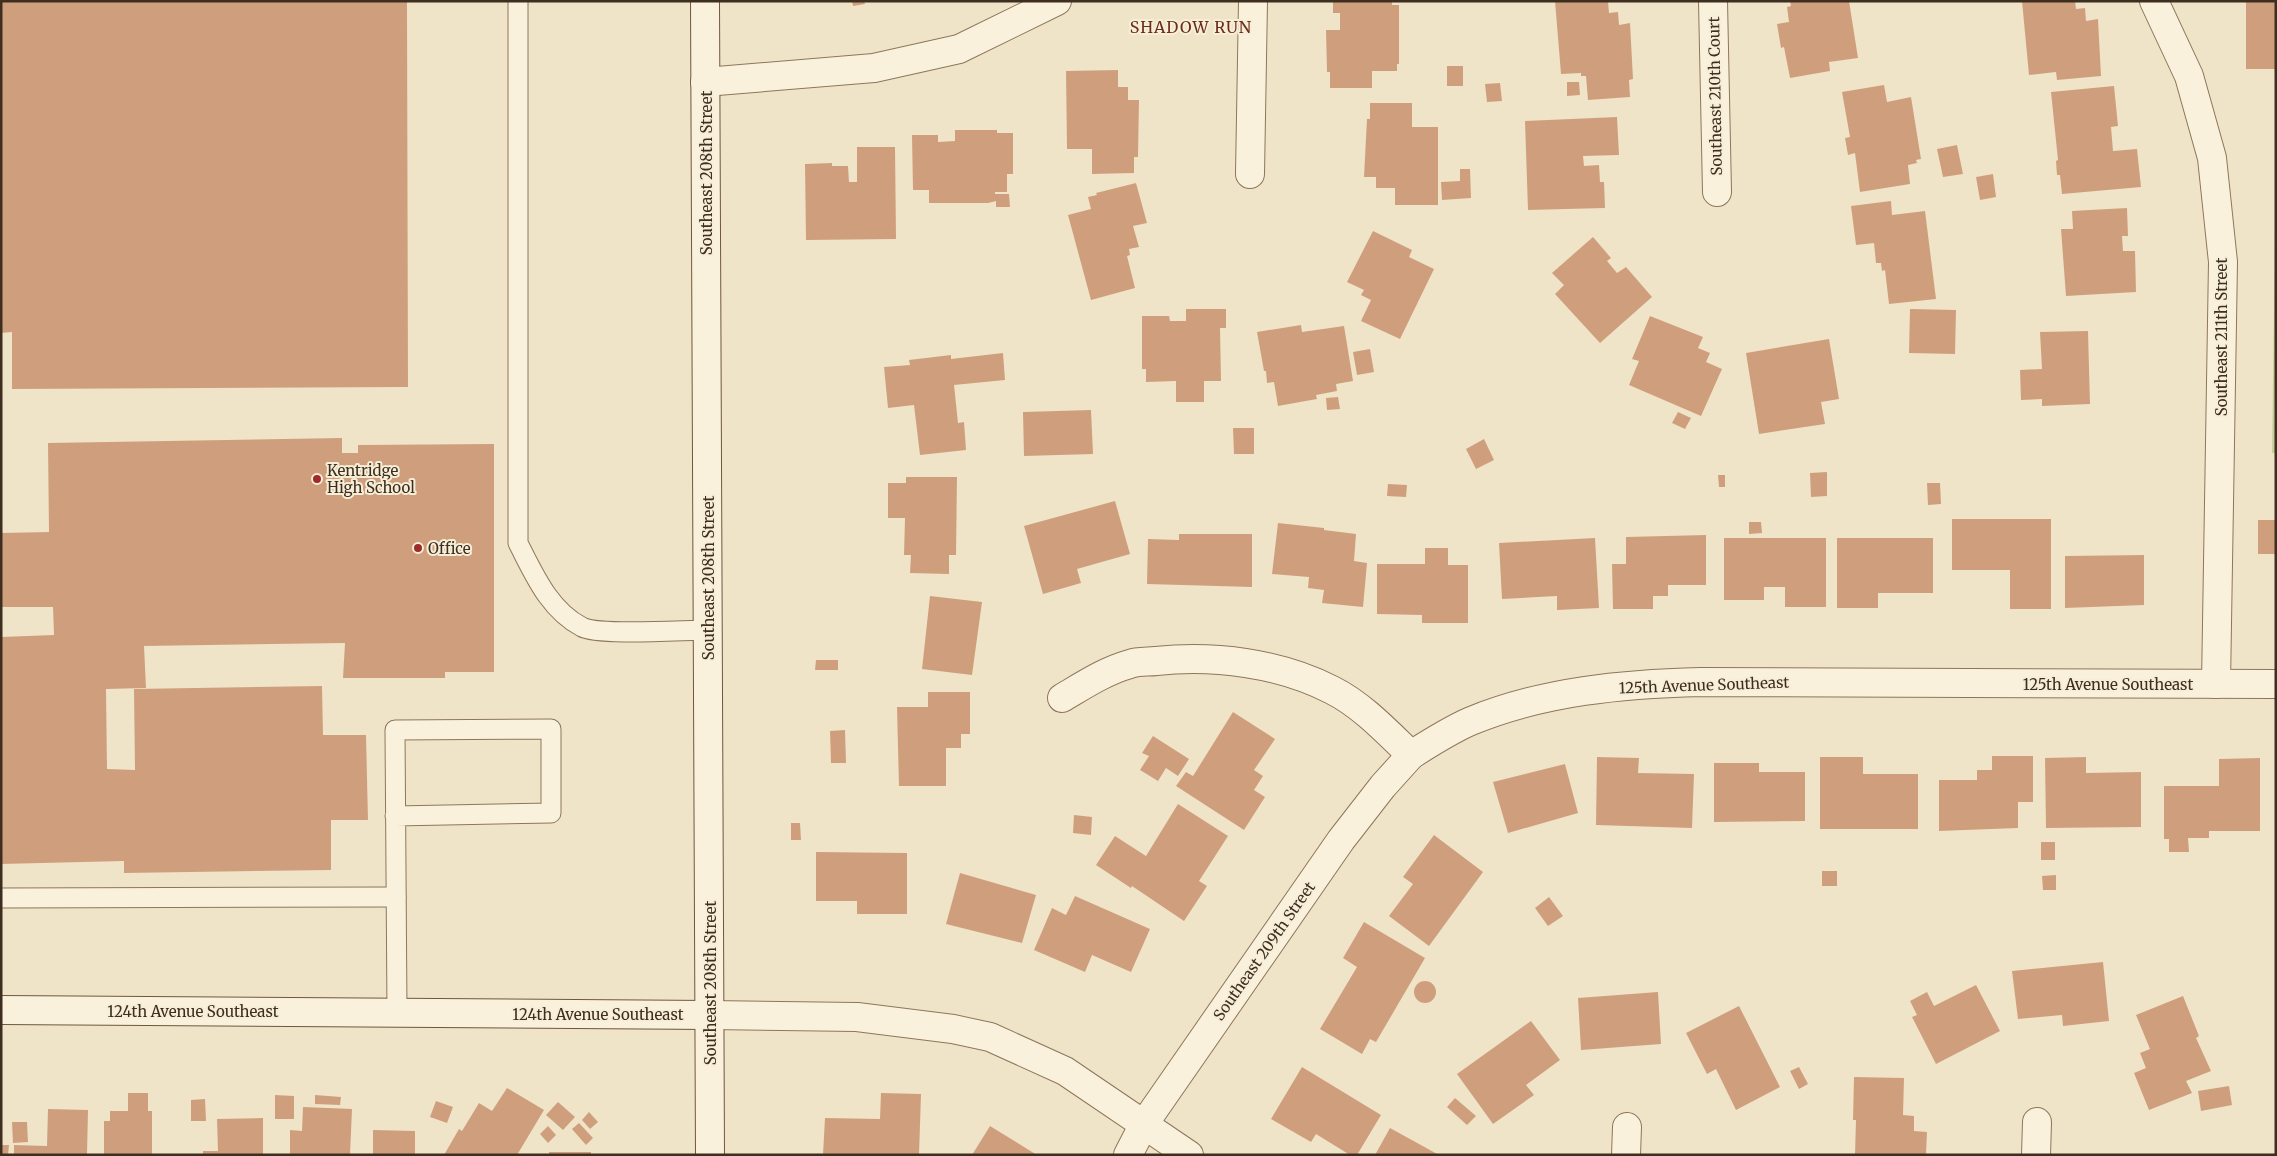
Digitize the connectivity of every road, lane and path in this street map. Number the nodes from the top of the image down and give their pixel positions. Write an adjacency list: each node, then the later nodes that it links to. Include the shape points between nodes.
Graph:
1 (518, 1): 11 (lane, via 518,543 543,591 556,607 583,628 604,631)
2 (705, 1): 8 (street, Southeast 208th Street)
3 (1057, 1): 7 (street)
4 (1253, 1): 9 (street)
5 (1713, 1): 10 (street, Southeast 210th Court)
6 (2154, 1): 12 (street, Southeast 211th Street, via 2189,76 2212,158 2223,262)
7 (1029, 7): 8 (street, via 959,49 884,66)
8 (705, 82): 11 (street, Southeast 208th Street)
9 (1250, 174)
10 (1717, 192)
11 (708, 630): 21 (street, Southeast 208th Street)
12 (2216, 684): 13 (street, 125th Avenue Southeast); 15 (street, 125th Avenue Southeast, via 1701,682 1622,686 1581,691 1499,710 1440,736)
13 (2276, 684)
14 (1062, 698): 15 (street, via 1101,674 1132,663 1173,659 1261,666 1298,675 1333,690 1373,719)
15 (1411, 755): 23 (street, Southeast 209th Street, via 1341,840)
16 (395, 816): 16 (lane, via 551,813 551,729 395,730); 17 (lane)
17 (396, 897): 18 (lane); 20 (lane)
18 (1, 898)
19 (1, 1010): 20 (street, 124th Avenue Southeast)
20 (397, 1012): 21 (street, 124th Avenue Southeast)
21 (710, 1015): 23 (street, 124th Avenue Southeast, via 856,1017 990,1037 1065,1071); 25 (street, Southeast 208th Street)
22 (2037, 1122): 29 (street)
23 (1144, 1124): 26 (street, Southeast 209th Street); 27 (street, 124th Avenue Southeast)
24 (1627, 1127): 28 (street)
25 (710, 1155)
26 (1128, 1155)
27 (1189, 1155)
28 (1626, 1155)
29 (2036, 1155)

